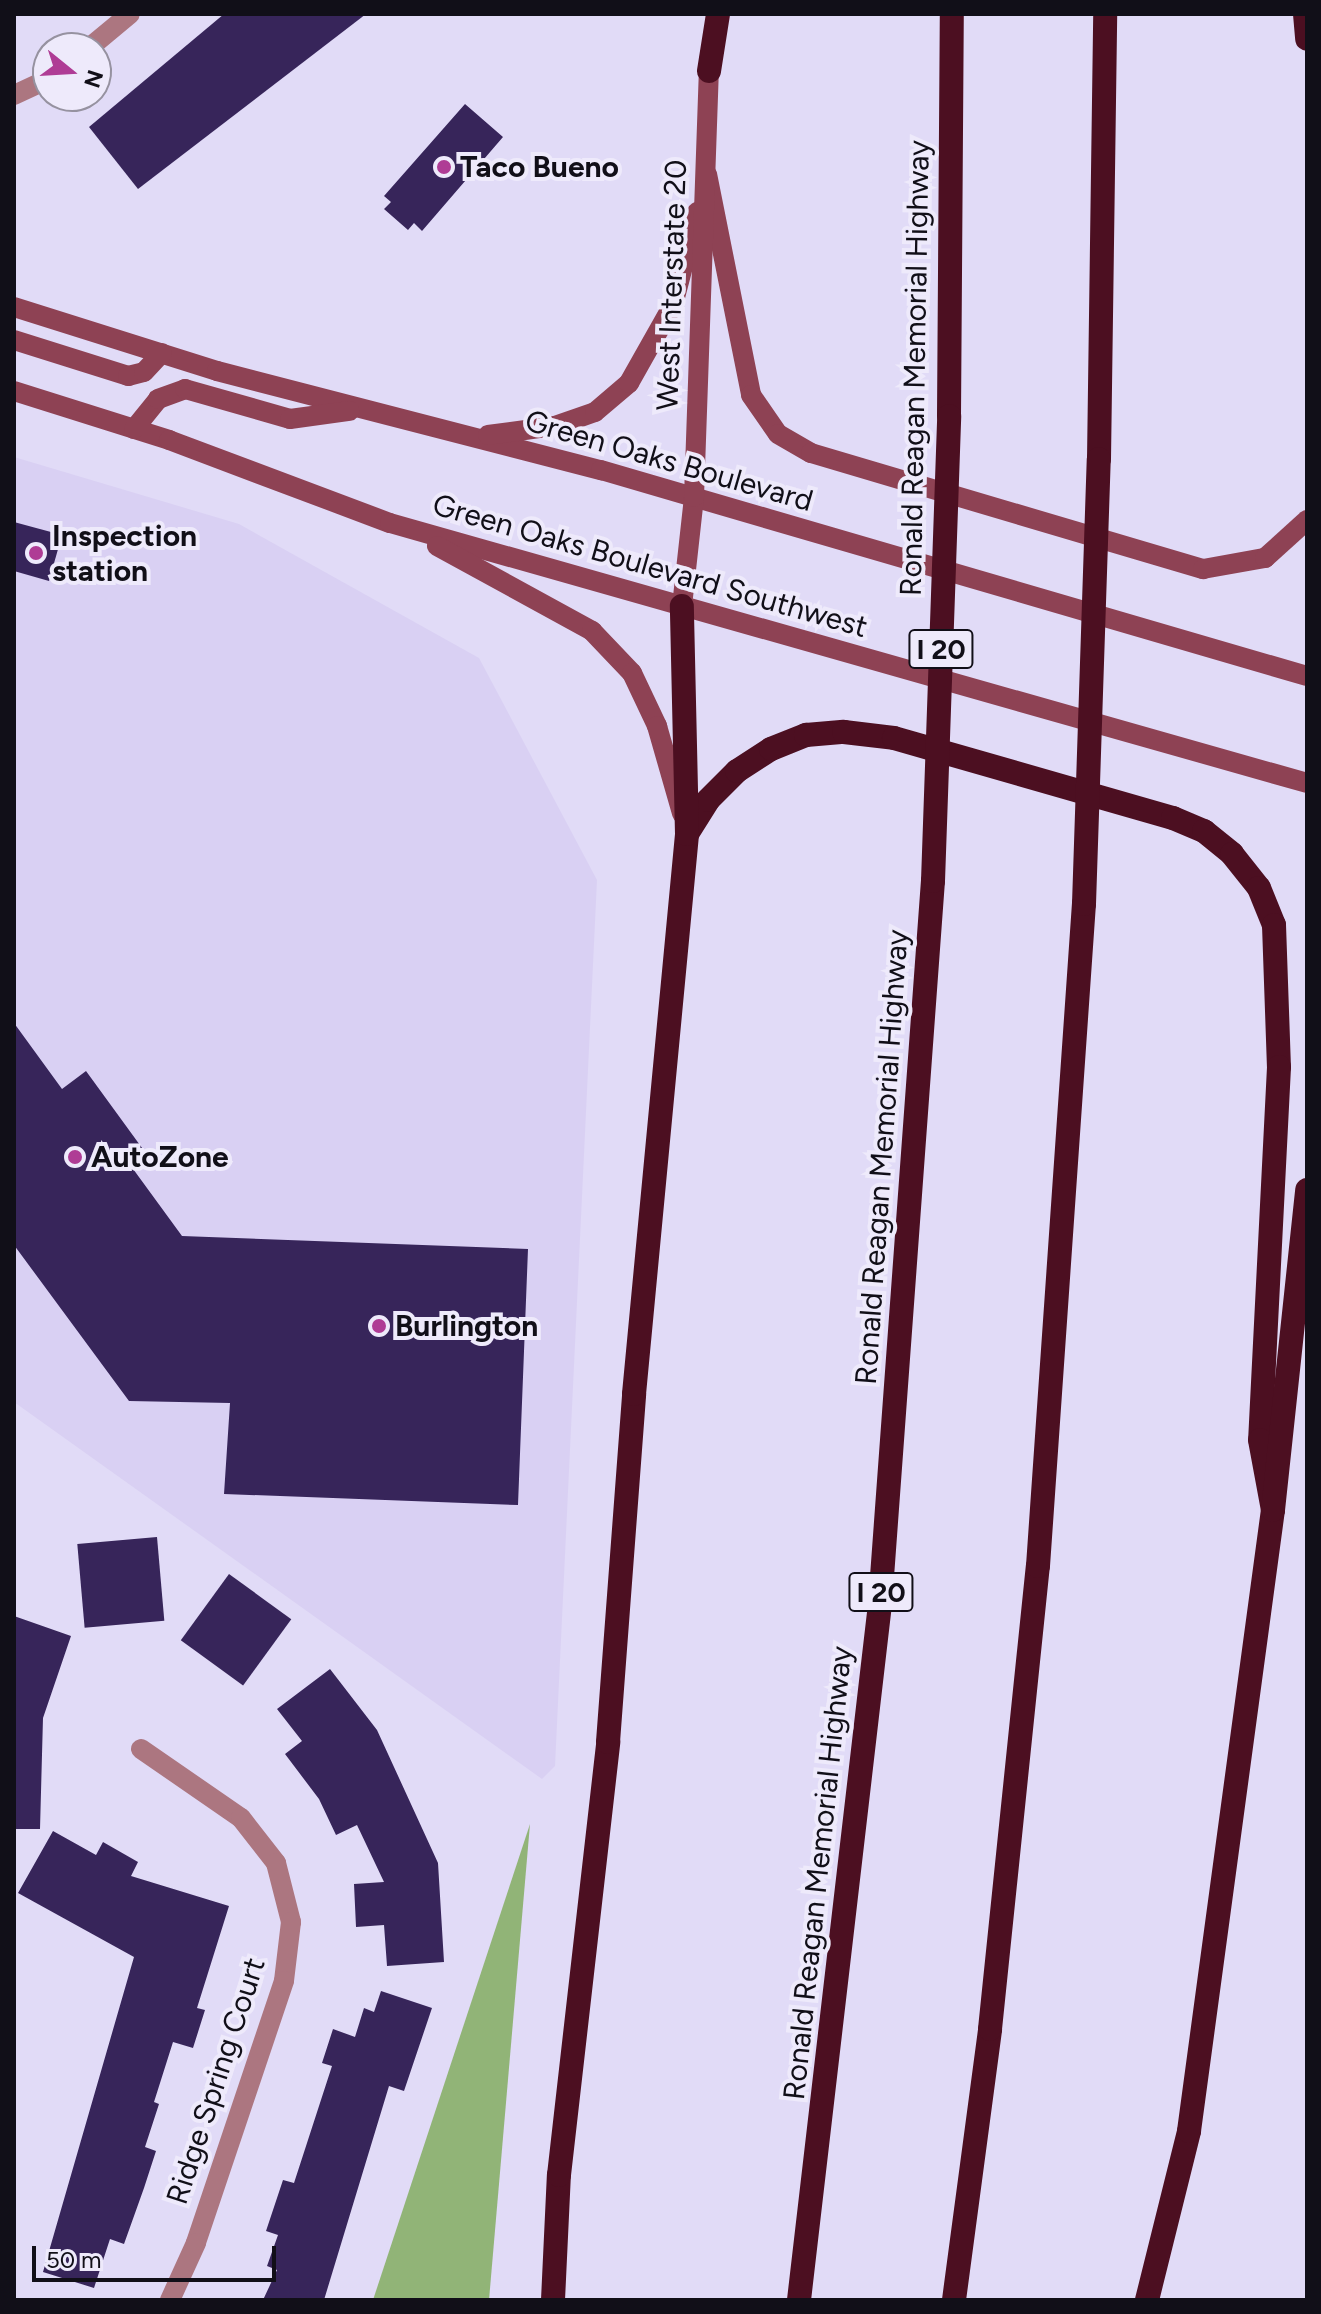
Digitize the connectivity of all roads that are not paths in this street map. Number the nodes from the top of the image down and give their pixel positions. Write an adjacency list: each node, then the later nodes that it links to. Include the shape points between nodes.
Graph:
1 (130, 14): 7 (street)
2 (707, 14): 9 (main road, West Interstate 20)
3 (718, 14): 9 (highway)
4 (952, 14): 30 (highway, Ronald Reagan Memorial Highway / I 20, bridge, via 949,416 933,881 880,1604)
5 (1105, 14): 31 (highway, bridge, via 1099,459 1084,904 1038,1566 990,2029)
6 (1305, 14): 8 (highway)
7 (108, 32)
8 (1307, 39)
9 (709, 71): 10 (main road, West Interstate 20)
10 (707, 174): 16 (main road, via 673,305 629,383 595,412 555,426 483,435); 18 (main road, West Interstate 20); 19 (main road, via 751,395 778,434 811,453 1203,569 1265,558)
11 (14, 307): 13 (main road, Green Oaks Boulevard)
12 (14, 340): 13 (main road, via 128,376 144,372)
13 (162, 353): 15 (main road, Green Oaks Boulevard)
14 (14, 391): 17 (main road, Green Oaks Boulevard Southwest)
15 (357, 410): 16 (main road, Green Oaks Boulevard); 17 (main road, via 290,419 185,389 158,399)
16 (428, 426): 18 (main road, Green Oaks Boulevard)
17 (134, 429): 20 (main road, Green Oaks Boulevard Southwest)
18 (694, 497): 21 (main road, West Interstate 20); 22 (main road, Green Oaks Boulevard)
19 (1307, 520)
20 (390, 523): 21 (main road, Green Oaks Boulevard Southwest); 24 (main road, via 497,575 592,631 635,677 657,726)
21 (682, 606): 23 (main road, Green Oaks Boulevard Southwest); 24 (highway)
22 (1307, 676)
23 (1307, 783)
24 (687, 834): 26 (highway, via 708,800 759,756 806,735 844,732 894,738 1173,818 1204,831 1232,854 1259,888 1274,925 1279,1067 1260,1440); 29 (highway, via 608,1742 559,2175)
25 (1307, 1190): 26 (highway)
26 (1273, 1510): 32 (highway, via 1189,2131)
27 (141, 1749): 28 (street, Ridge Spring Court, via 241,1818 276,1863 291,1922 284,1981 196,2243)
28 (170, 2300)
29 (553, 2300)
30 (799, 2300)
31 (954, 2300)
32 (1147, 2300)

